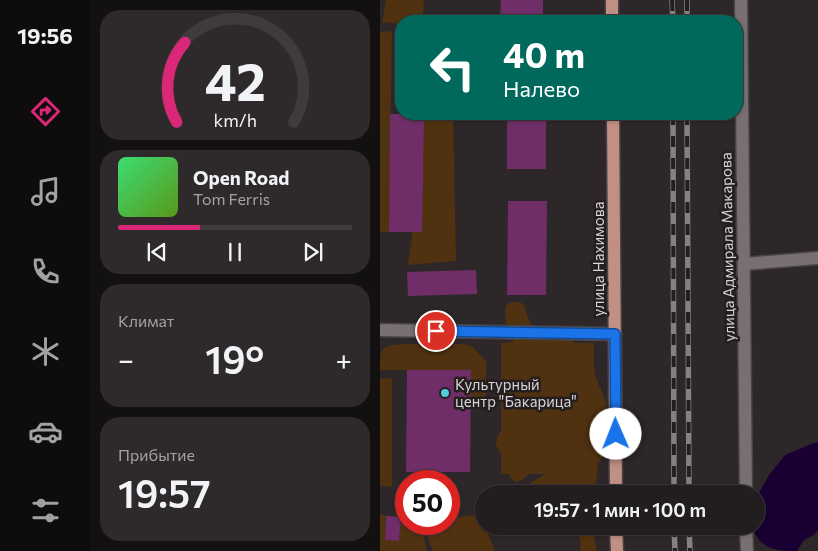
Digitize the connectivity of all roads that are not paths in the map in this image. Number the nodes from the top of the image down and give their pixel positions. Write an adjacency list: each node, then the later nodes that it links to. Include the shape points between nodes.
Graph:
1 (612, 0): 3 (main road)
2 (741, 0): 4 (street, улица Адмирала Макарова)
3 (612, 15)
4 (741, 15)
5 (613, 120): 10 (main road, улица Нахимова)
6 (742, 120): 8 (street, улица Адмирала Макарова)
7 (818, 258): 8 (street)
8 (744, 264): 12 (street, улица Адмирала Макарова)
9 (380, 330): 10 (street)
10 (615, 334): 11 (main road, улица Нахимова)
11 (616, 485)
12 (746, 485)
13 (616, 535): 15 (main road)
14 (746, 535): 16 (street)
15 (617, 551)
16 (747, 551)

